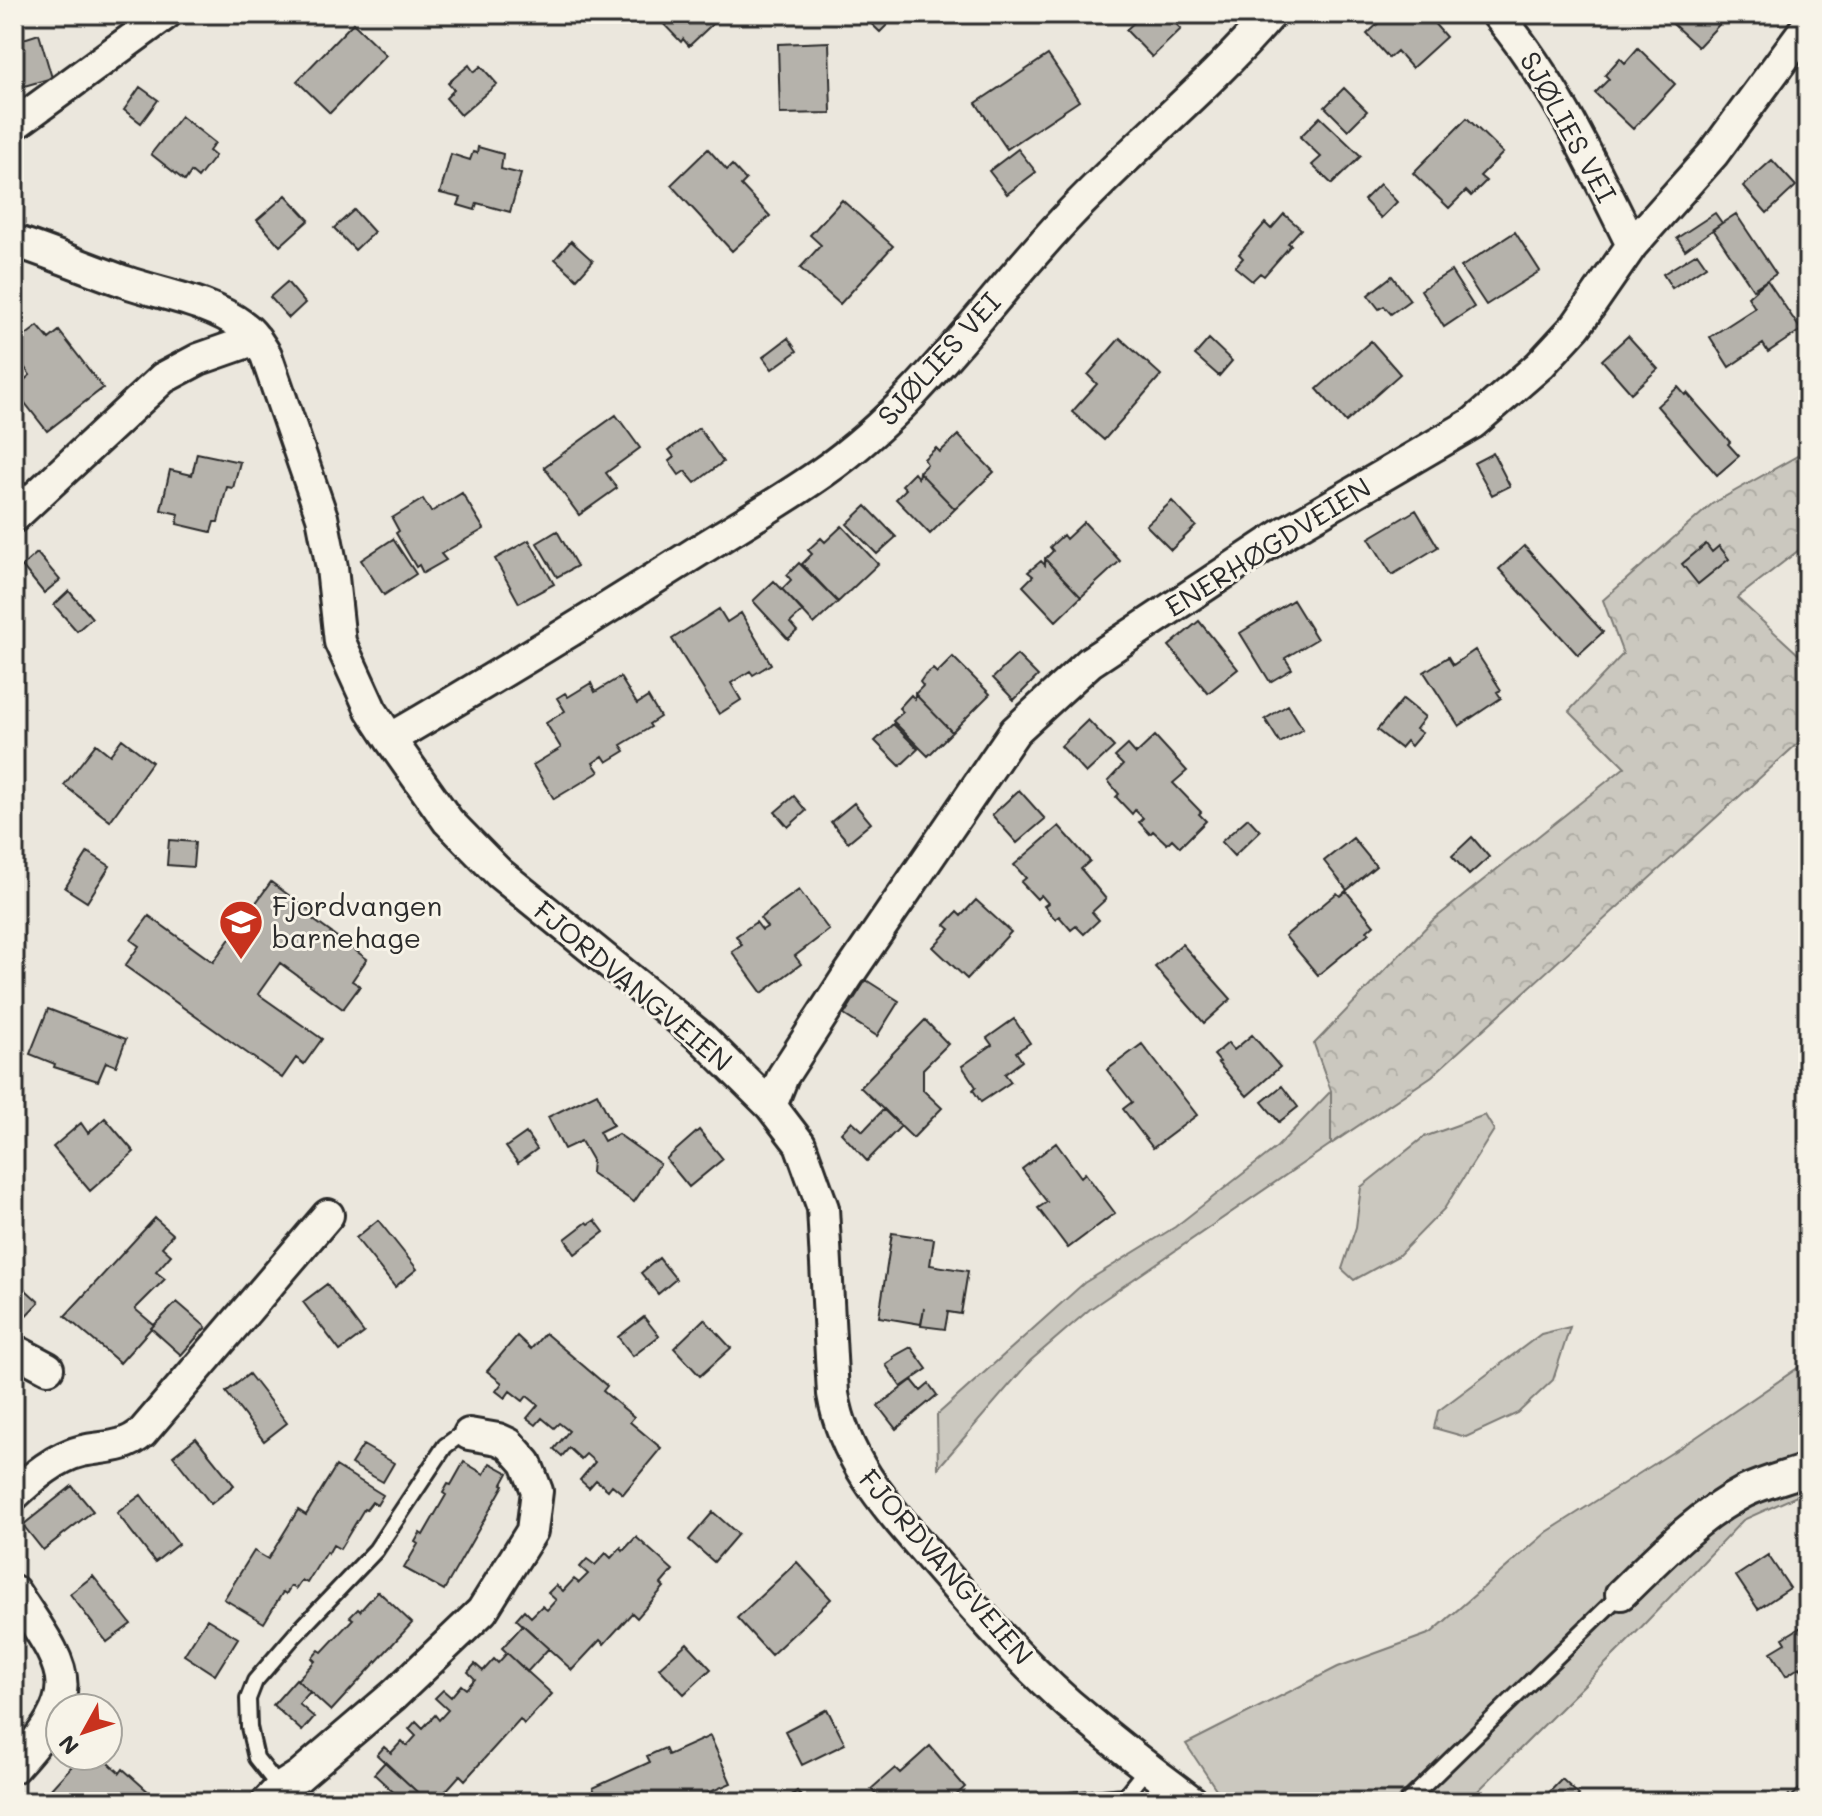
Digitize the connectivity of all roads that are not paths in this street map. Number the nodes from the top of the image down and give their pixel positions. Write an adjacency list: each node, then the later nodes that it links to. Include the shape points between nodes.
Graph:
1 (166, 14): 5 (street)
2 (1271, 14): 10 (street, SJØLIES VEI, via 1076,207 901,408 824,472)
3 (1497, 14): 7 (street, SJØLIES VEI, via 1582,144)
4 (1808, 25): 7 (street, ENERHØGDVEIEN, via 1713,154)
5 (14, 125)
6 (14, 241): 8 (street, FJORDVANGVEIEN, via 195,303 231,318)
7 (1632, 245): 11 (street, ENERHØGDVEIEN, via 1576,326 1473,423 1186,597 1090,662 1015,731 783,1076)
8 (256, 339): 9 (street, via 163,378); 10 (street, FJORDVANGVEIEN, via 322,517 340,642)
9 (14, 517)
10 (390, 739): 11 (street, FJORDVANGVEIEN, via 448,821 499,873 701,1037)
11 (771, 1106): 21 (street, FJORDVANGVEIEN, via 800,1144 823,1208 833,1394 855,1460 882,1501 1018,1655)
12 (328, 1215): 17 (street, via 142,1433 113,1448 81,1451 51,1465)
13 (14, 1350): 14 (street)
14 (48, 1368)
15 (469, 1434): 22 (lane, via 445,1446 376,1550 255,1681 248,1699 249,1727); 22 (street, via 509,1444 526,1463 537,1491 532,1531 482,1611 394,1695)
16 (1808, 1469): 19 (street, via 1724,1503 1672,1543)
17 (14, 1495)
18 (14, 1591): 20 (street, via 55,1653 62,1685 60,1703 41,1738)
19 (1621, 1594): 26 (lane)
20 (14, 1767)
21 (1147, 1768): 23 (lane); 25 (street, FJORDVANGVEIEN)
22 (273, 1795)
23 (1122, 1799): 24 (lane)
24 (1058, 1802)
25 (1193, 1802)
26 (1407, 1802)

